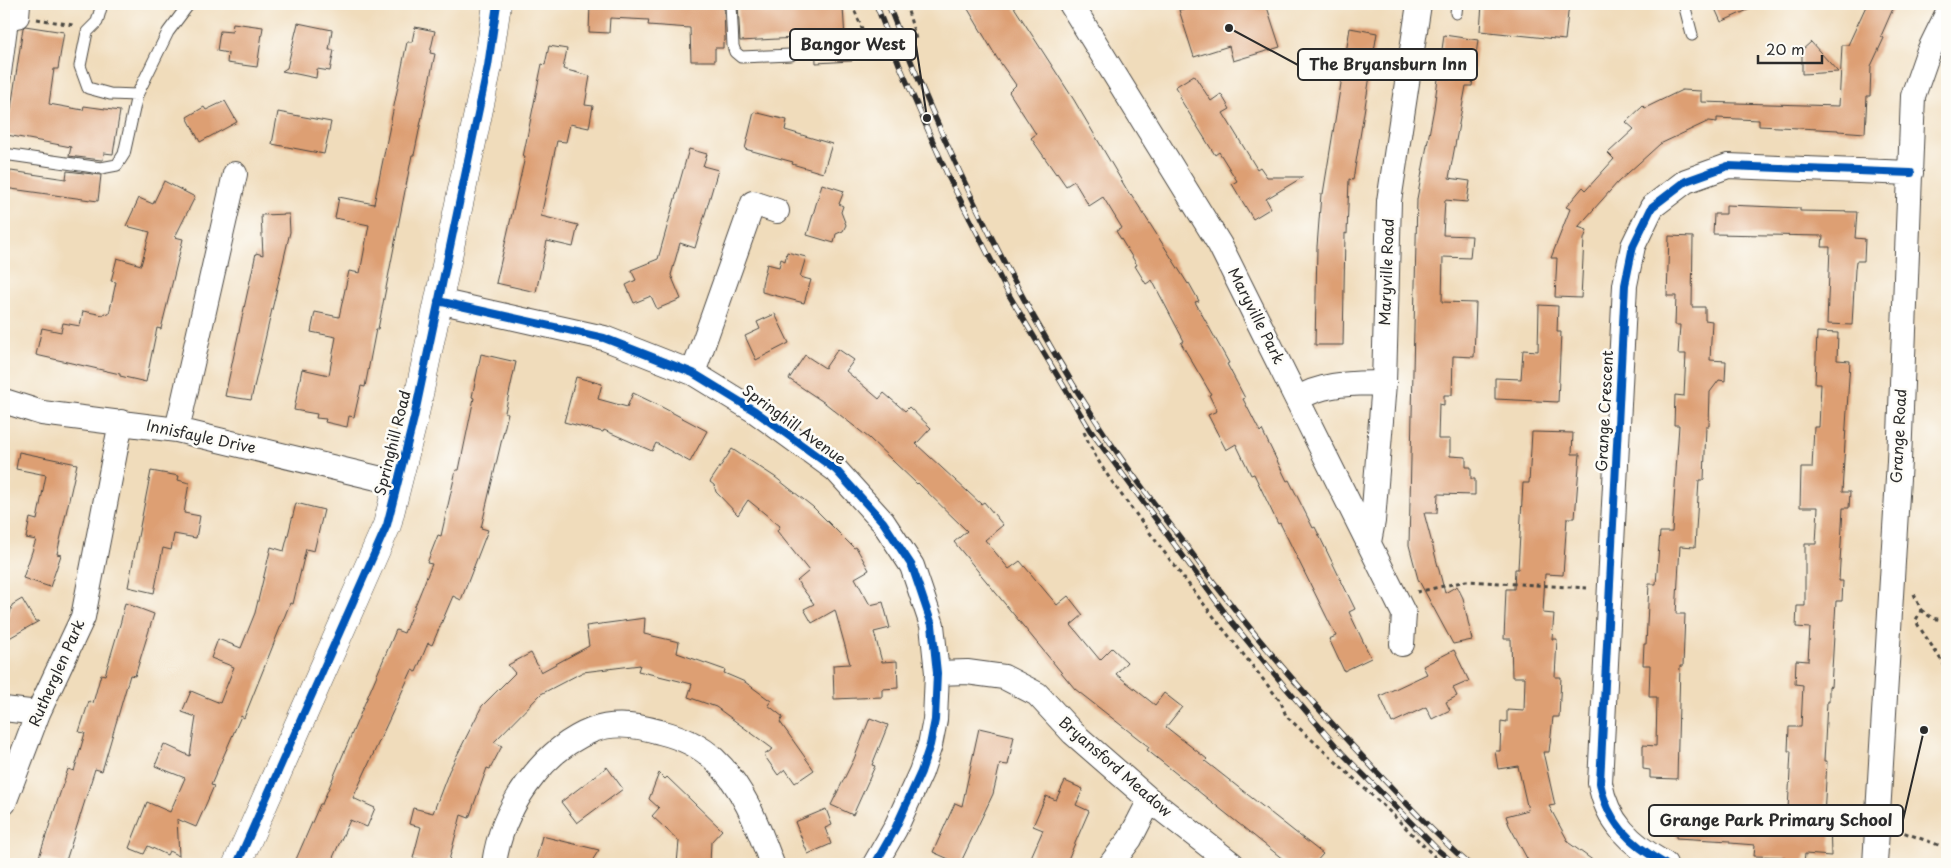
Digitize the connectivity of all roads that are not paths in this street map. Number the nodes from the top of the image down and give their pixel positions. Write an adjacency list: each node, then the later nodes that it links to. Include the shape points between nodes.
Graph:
1 (102, 4): 14 (lane, via 97,22 87,32 80,66 88,88 110,94)
2 (189, 4): 14 (lane, via 168,32)
3 (497, 4): 19 (street, Springhill Road, via 488,66)
4 (732, 4): 11 (lane, via 735,52 741,57)
5 (1071, 4): 22 (street, Maryville Park, via 1220,244)
6 (1419, 4): 21 (street, Maryville Road, via 1389,200)
7 (1684, 4): 10 (lane)
8 (18, 10): 13 (lane, via 12,24)
9 (1947, 14): 12 (street, Grange Road)
10 (1692, 35)
11 (791, 55)
12 (1938, 58): 16 (street, Grange Road, via 1913,96)
13 (4, 85)
14 (137, 95): 15 (lane, via 124,154 117,165 101,168)
15 (4, 154)
16 (1911, 173): 40 (street, Grange Crescent, via 1728,166 1686,181 1652,207 1632,246 1625,285 1599,766 1601,790 1608,812 1617,826); 41 (street, Grange Road)
17 (234, 174): 25 (street)
18 (777, 211): 20 (street, via 753,203)
19 (438, 301): 20 (street, Springhill Avenue, via 604,338); 26 (street, Springhill Road)
20 (693, 373): 29 (street, Springhill Avenue, via 755,411 836,470 884,522 912,566 932,625)
21 (1384, 383): 22 (street, via 1341,383 1310,391); 27 (street, Maryville Road)
22 (1298, 399): 27 (street, Maryville Park)
23 (4, 401): 24 (street, Innisfayle Drive, via 42,413)
24 (121, 422): 25 (street, Innisfayle Drive); 31 (street, Rutherglen Park, via 83,617)
25 (177, 430): 26 (street, Innisfayle Drive)
26 (398, 483): 34 (street, Springhill Road, via 386,525)
27 (1369, 542): 28 (street, Maryville Park, via 1404,614)
28 (1402, 644)
29 (937, 674): 32 (street, Bryansford Meadow, via 967,672 1004,677 1037,694 1073,733); 37 (street, Springhill Avenue, via 930,746 918,780)
30 (4, 709): 31 (street)
31 (38, 713): 33 (street, Rutherglen Park)
32 (1150, 800): 38 (street, via 1130,839); 39 (street, Bryansford Meadow)
33 (4, 803)
34 (237, 864)
35 (494, 864): 36 (street, via 512,809 536,771 576,739 612,726 643,727 668,734 694,744 714,760 737,786 756,820)
36 (772, 864)
37 (875, 864)
38 (1111, 864)
39 (1232, 864)
40 (1665, 864)
41 (1875, 864)

